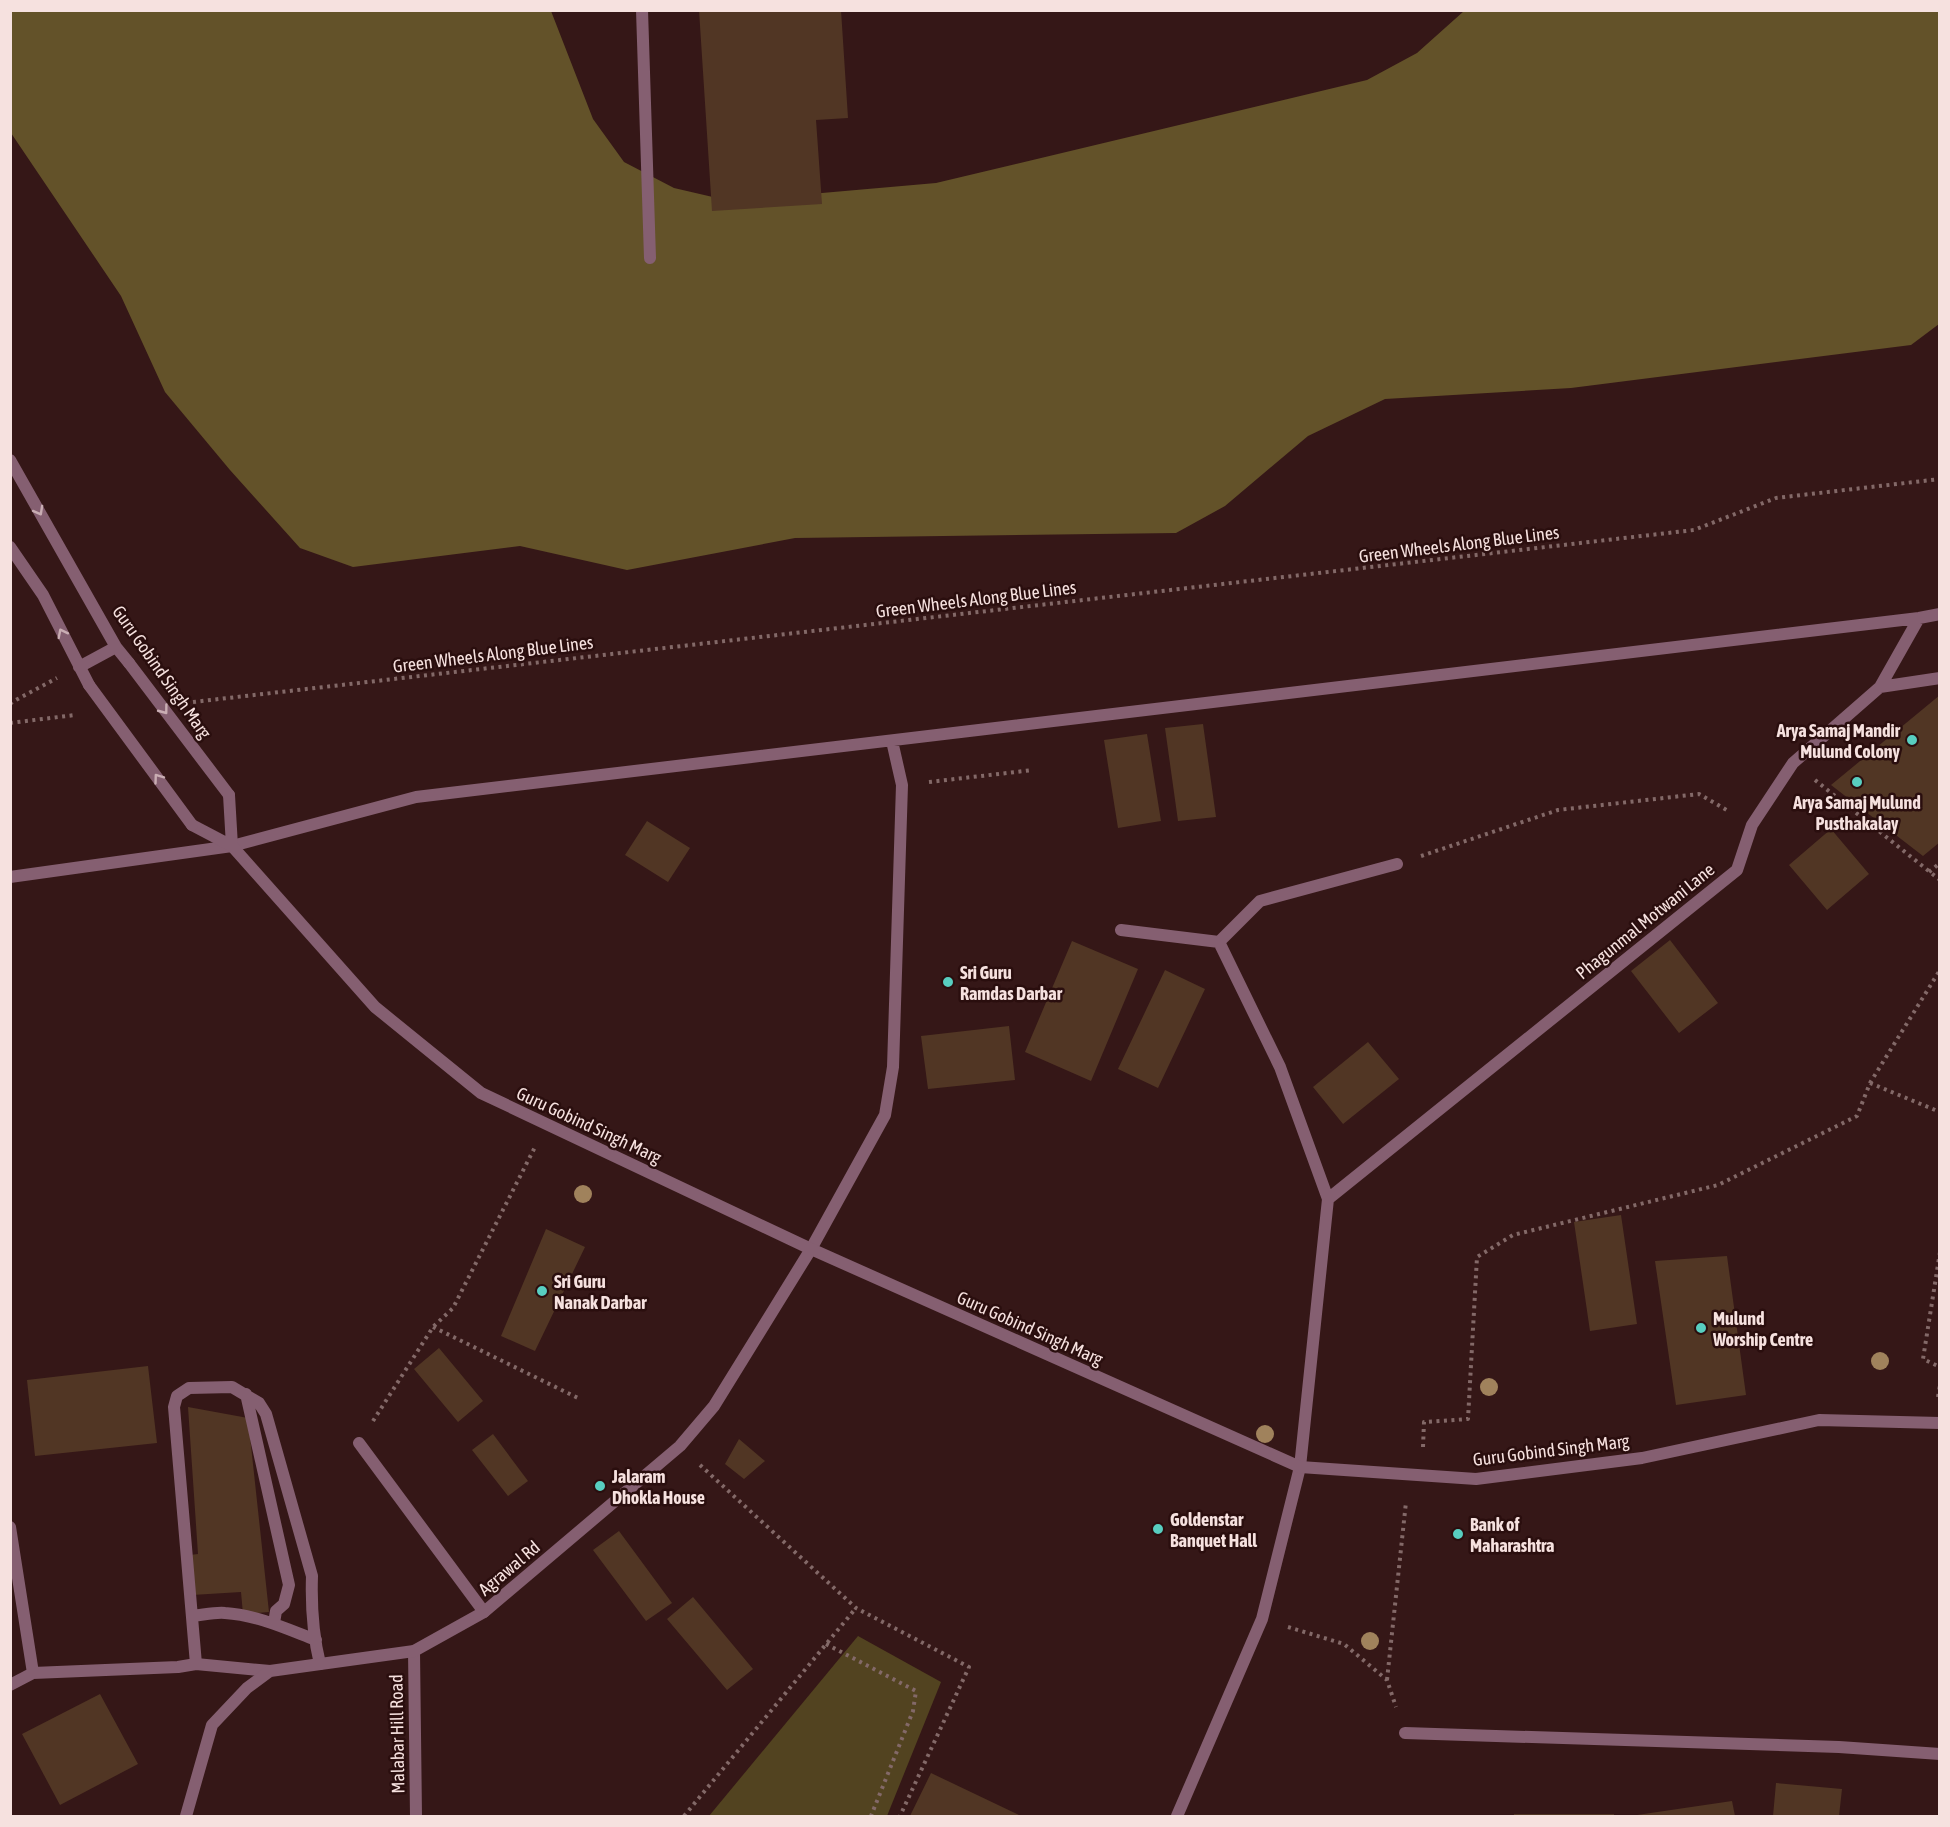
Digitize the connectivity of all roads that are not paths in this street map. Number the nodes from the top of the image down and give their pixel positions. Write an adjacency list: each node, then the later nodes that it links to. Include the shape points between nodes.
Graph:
1 (642, 10): 2 (street)
2 (651, 258)
3 (10, 460): 7 (street, Guru Gobind Singh Marg, one-way to 7)
4 (10, 547): 8 (street, Guru Gobind Singh Marg, one-way to 4, via 43,595)
5 (1940, 614): 6 (street)
6 (1919, 618): 10 (street, Phagunmal Motwani Lane); 11 (street)
7 (116, 646): 8 (street); 12 (street, Guru Gobind Singh Marg, one-way to 12, bridge, via 229,795)
8 (79, 666): 12 (street, Guru Gobind Singh Marg, one-way to 8, bridge, via 192,825)
9 (1940, 678): 10 (street)
10 (1880, 687): 17 (street, Phagunmal Motwani Lane, via 1793,762 1752,825 1737,870)
11 (892, 741): 12 (street, via 416,796); 18 (street, Agrawal Rd, via 902,785 893,1067 885,1115)
12 (232, 846): 14 (street); 18 (street, Guru Gobind Singh Marg, via 375,1007 481,1093)
13 (1397, 864): 16 (street, via 1260,901)
14 (10, 877)
15 (1121, 930): 16 (street)
16 (1218, 942): 17 (street, via 1280,1068)
17 (1328, 1199): 22 (street)
18 (811, 1249): 22 (street, Guru Gobind Singh Marg); 24 (street, Agrawal Rd, via 714,1406 680,1446)
19 (246, 1394): 25 (street, via 232,1387 189,1388 177,1396 174,1407); 26 (street, via 289,1585); 27 (street, via 266,1414 312,1576)
20 (1940, 1423): 22 (street, Guru Gobind Singh Marg, via 1819,1419 1642,1458 1476,1479)
21 (360, 1443): 24 (street)
22 (1300, 1467): 38 (street, via 1262,1619)
23 (10, 1527): 32 (street)
24 (484, 1612): 28 (street, Agrawal Rd)
25 (192, 1616): 26 (street, via 225,1613); 29 (street)
26 (274, 1623): 27 (street)
27 (316, 1640): 30 (street)
28 (414, 1651): 30 (street, Agrawal Rd); 37 (street, Malabar Hill Road)
29 (196, 1664): 31 (street); 32 (street)
30 (320, 1664): 31 (street, Agrawal Rd)
31 (270, 1671): 36 (street, Agrawal Rd, via 247,1688 212,1725)
32 (33, 1673): 33 (street)
33 (10, 1686)
34 (1405, 1732): 35 (street)
35 (1940, 1754)
36 (186, 1816)
37 (416, 1816)
38 (1177, 1816)

